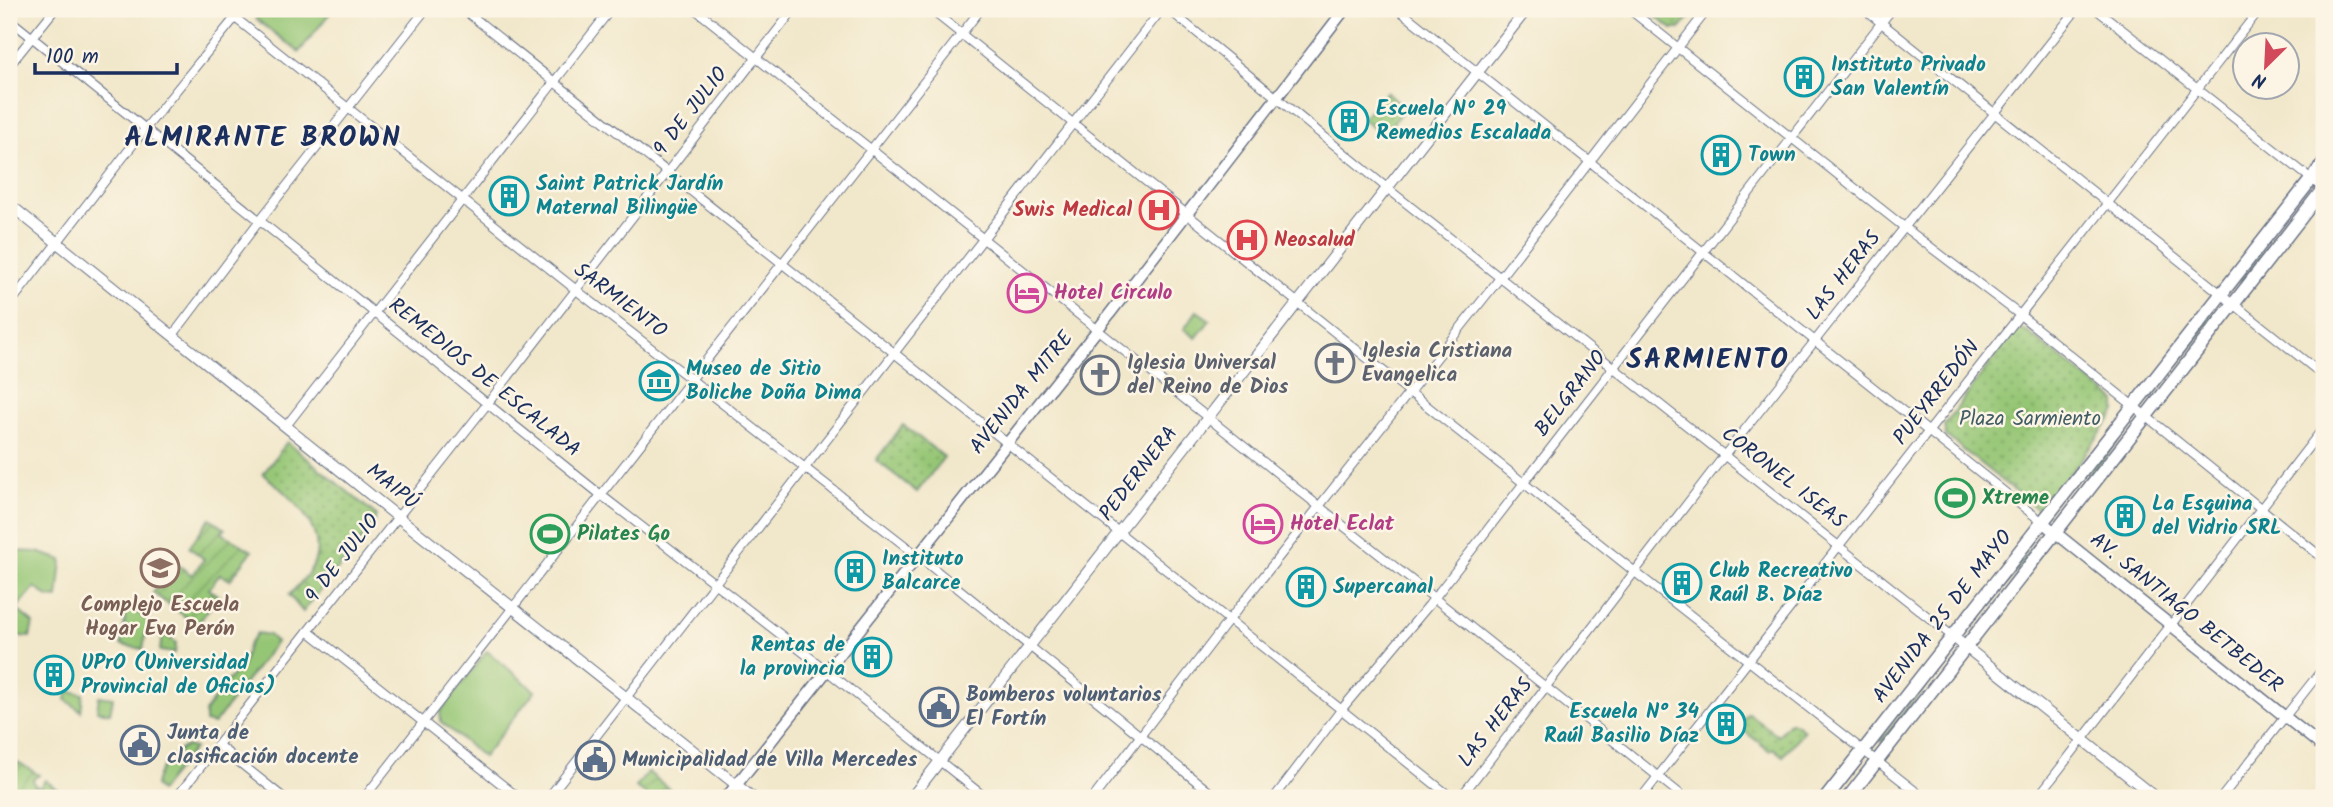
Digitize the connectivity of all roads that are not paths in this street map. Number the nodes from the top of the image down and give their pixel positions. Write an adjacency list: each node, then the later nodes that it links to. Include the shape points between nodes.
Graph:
1 (55, 9): 27 (street)
2 (224, 9): 23 (street, SARMIENTO)
3 (242, 9): 23 (street)
4 (426, 9): 35 (street)
5 (463, 9): 32 (street)
6 (611, 9): 32 (street)
7 (695, 9): 29 (street)
8 (794, 9): 29 (street, 9 DE JULIO)
9 (930, 9): 26 (street)
10 (981, 9): 26 (street)
11 (1162, 9): 37 (street)
12 (1168, 9): 34 (street, CORONEL ISEAS)
13 (1345, 9): 34 (main road, AVENIDA MITRE)
14 (1398, 9): 31 (street)
15 (1527, 9): 31 (street, PEDERNERA)
16 (1629, 9): 28 (street)
17 (1708, 9): 28 (street)
18 (1864, 9): 25 (street)
19 (1892, 9): 25 (street, BELGRANO)
20 (2077, 9): 36 (street, LAS HERAS)
21 (2096, 9): 33 (street)
22 (2260, 9): 33 (street, PUEYRREDÓN)
23 (235, 18): 35 (street, SARMIENTO); 38 (street)
24 (9, 19): 27 (street, REMEDIOS DE ESCALADA)
25 (1882, 22): 36 (street); 39 (street, BELGRANO)
26 (961, 33): 37 (street); 40 (street)
27 (32, 37): 30 (street); 38 (street, REMEDIOS DE ESCALADA)
28 (1678, 47): 39 (street); 41 (street)
29 (756, 57): 40 (street); 43 (street, 9 DE JULIO)
30 (9, 66)
31 (1477, 72): 41 (street); 45 (street, PEDERNERA)
32 (553, 81): 43 (street); 47 (street)
33 (2197, 89): 44 (street); 48 (street, PUEYRREDÓN)
34 (1277, 98): 45 (street, CORONEL ISEAS); 50 (main road, AVENIDA MITRE)
35 (348, 108): 47 (street, SARMIENTO); 51 (street)
36 (1996, 112): 48 (street); 52 (street, LAS HERAS)
37 (1073, 123): 50 (street); 53 (street)
38 (145, 129): 51 (street, REMEDIOS DE ESCALADA); 54 (street)
39 (1793, 138): 52 (street); 55 (street, BELGRANO)
40 (871, 148): 53 (street); 56 (street)
41 (1589, 161): 55 (street); 57 (street)
42 (2324, 163): 44 (main road, AVENIDA 25 DE MAYO)
43 (666, 172): 56 (street); 58 (street, 9 DE JULIO)
44 (2312, 179): 46 (street); 59 (main road, AVENIDA 25 DE MAYO)
45 (1387, 188): 57 (street, CORONEL ISEAS); 60 (street, PEDERNERA)
46 (2324, 189): 61 (main road, AVENIDA 25 DE MAYO)
47 (462, 198): 58 (street, SARMIENTO); 63 (street)
48 (2108, 202): 59 (street); 64 (street, PUEYRREDÓN)
49 (9, 204): 54 (street, MAIPÚ)
50 (1185, 214): 60 (street); 65 (main road, AVENIDA MITRE)
51 (260, 220): 63 (street, REMEDIOS DE ESCALADA); 66 (street)
52 (1904, 227): 64 (street); 67 (street, LAS HERAS)
53 (984, 238): 65 (street); 68 (street)
54 (57, 243): 62 (street); 66 (street, MAIPÚ)
55 (1704, 252): 67 (street); 69 (street, BELGRANO)
56 (782, 263): 68 (street); 71 (street)
57 (1499, 277): 69 (street, CORONEL ISEAS); 72 (street)
58 (575, 289): 71 (street, SARMIENTO); 73 (street, 9 DE JULIO)
59 (2222, 293): 61 (street); 74 (main road, AVENIDA 25 DE MAYO)
60 (1298, 302): 72 (street); 75 (street, PEDERNERA)
61 (2234, 304): 70 (street); 76 (main road, AVENIDA 25 DE MAYO)
62 (9, 305)
63 (373, 311): 73 (street, REMEDIOS DE ESCALADA); 77 (street)
64 (2020, 315): 74 (street); 79 (street, PUEYRREDÓN)
65 (1098, 329): 75 (street); 80 (main road, AVENIDA MITRE)
66 (173, 335): 77 (street, MAIPÚ)
67 (1815, 341): 79 (street); 81 (street, LAS HERAS)
68 (895, 352): 80 (street); 82 (street)
69 (1614, 368): 81 (street, CORONEL ISEAS); 83 (street, BELGRANO)
70 (2324, 376)
71 (692, 378): 82 (street, SARMIENTO); 84 (street)
72 (1410, 391): 83 (street); 85 (street)
73 (488, 403): 84 (street, REMEDIOS DE ESCALADA); 87 (street, 9 DE JULIO)
74 (2134, 406): 76 (street); 88 (main road, AVENIDA 25 DE MAYO)
75 (1208, 417): 85 (street); 89 (street, PEDERNERA)
76 (2147, 417): 86 (street); 90 (main road, AVENIDA 25 DE MAYO)
77 (286, 426): 87 (street, MAIPÚ)
78 (2324, 427): 86 (street)
79 (1928, 431): 88 (street); 91 (street, PUEYRREDÓN)
80 (1008, 442): 89 (street); 92 (main road, AVENIDA MITRE)
81 (1724, 456): 91 (street, CORONEL ISEAS); 94 (street, LAS HERAS)
82 (805, 468): 92 (street, SARMIENTO); 95 (street)
83 (1525, 482): 94 (street); 96 (street, BELGRANO)
84 (601, 495): 95 (street, REMEDIOS DE ESCALADA); 97 (street)
85 (1320, 506): 96 (street); 98 (street)
86 (2261, 508): 93 (street); 99 (street)
87 (398, 517): 97 (street, MAIPÚ); 100 (street, 9 DE JULIO)
88 (2041, 521): 90 (main road, AV. SANTIAGO BETBEDER); 101 (main road, AVENIDA 25 DE MAYO)
89 (1118, 531): 98 (street); 102 (street, PEDERNERA)
90 (2056, 534): 99 (main road, AV. SANTIAGO BETBEDER); 103 (main road, AVENIDA 25 DE MAYO)
91 (1839, 546): 101 (street, CORONEL ISEAS); 104 (street, PUEYRREDÓN)
92 (917, 555): 102 (street, SARMIENTO); 106 (main road, AVENIDA MITRE)
93 (2324, 559)
94 (1635, 572): 104 (street); 107 (street, LAS HERAS)
95 (715, 584): 106 (street, REMEDIOS DE ESCALADA); 108 (street)
96 (1434, 597): 107 (street); 109 (street, BELGRANO)
97 (513, 607): 108 (street, MAIPÚ); 111 (street)
98 (1229, 620): 109 (street); 112 (street)
99 (2171, 625): 110 (main road, AV. SANTIAGO BETBEDER); 113 (street)
100 (308, 631): 111 (street); 114 (street, 9 DE JULIO)
101 (1952, 636): 103 (street, CORONEL ISEAS); 116 (main road, AVENIDA 25 DE MAYO)
102 (1029, 647): 112 (street, SARMIENTO); 117 (street, PEDERNERA)
103 (1968, 648): 113 (street, CORONEL ISEAS); 118 (main road, AVENIDA 25 DE MAYO)
104 (1749, 660): 116 (street); 119 (street, PUEYRREDÓN)
105 (2324, 667): 110 (street)
106 (826, 670): 117 (street, REMEDIOS DE ESCALADA); 120 (main road, AVENIDA MITRE)
107 (1546, 686): 119 (street); 134 (street, LAS HERAS)
108 (627, 697): 120 (street, MAIPÚ); 125 (street)
109 (1341, 710): 132 (street, BELGRANO); 133 (street)
110 (2284, 716): 115 (main road, AV. SANTIAGO BETBEDER); 142 (street)
111 (424, 721): 123 (street); 124 (street)
112 (1141, 737): 130 (street); 131 (street, SARMIENTO)
113 (2082, 740): 140 (street); 141 (street, CORONEL ISEAS)
114 (219, 746): 121 (street, 9 DE JULIO); 122 (street)
115 (2324, 748)
116 (1863, 750): 118 (street); 137 (main road, AVENIDA 25 DE MAYO)
117 (939, 761): 128 (street, PEDERNERA); 129 (street, REMEDIOS DE ESCALADA)
118 (1878, 761): 138 (main road, AVENIDA 25 DE MAYO); 139 (street)
119 (1658, 778): 135 (street, PUEYRREDÓN); 136 (street)
120 (736, 785): 126 (main road, AVENIDA MITRE); 127 (street, MAIPÚ)
121 (176, 798)
122 (284, 798)
123 (364, 798)
124 (519, 798)
125 (548, 798)
126 (726, 798)
127 (753, 798)
128 (911, 798)
129 (986, 798)
130 (1094, 798)
131 (1217, 798)
132 (1273, 798)
133 (1452, 798)
134 (1460, 798)
135 (1642, 798)
136 (1685, 798)
137 (1826, 798)
138 (1849, 798)
139 (1924, 798)
140 (2037, 798)
141 (2156, 798)
142 (2221, 798)

